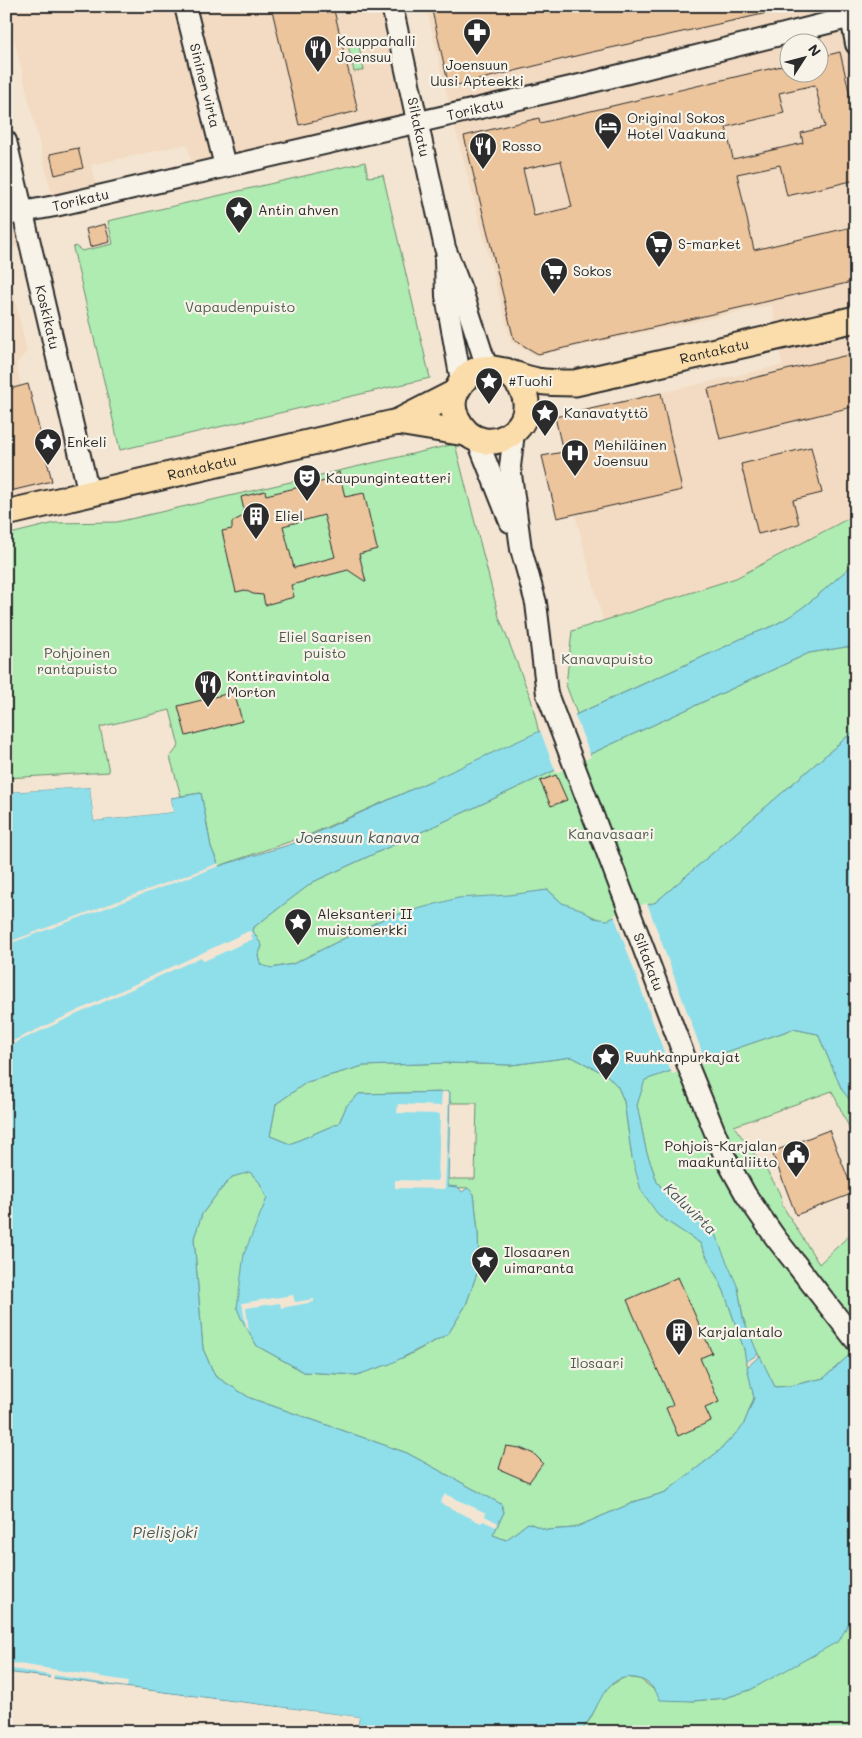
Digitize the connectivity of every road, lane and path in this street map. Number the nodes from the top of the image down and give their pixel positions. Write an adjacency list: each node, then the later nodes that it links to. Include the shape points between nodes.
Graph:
1 (185, 6): 7 (street, Sininen virta)
2 (392, 6): 5 (street, Siltakatu)
3 (852, 13): 4 (street); 5 (street, Torikatu)
4 (856, 44)
5 (418, 122): 7 (street, Torikatu); 9 (street, Siltakatu)
6 (6, 141): 8 (street, Koskikatu)
7 (225, 166): 8 (street, Torikatu)
8 (14, 213): 17 (street, Koskikatu)
9 (445, 248): 11 (street, Siltakatu); 13 (street, Siltakatu, via 446,296)
10 (856, 319): 12 (main road, Rantakatu)
11 (497, 369): 12 (main road, Rantakatu, via 537,381); 13 (main road, via 472,372); 15 (main road, via 518,381 526,395 526,410)
12 (575, 383): 15 (main road, Rantakatu, via 543,403)
13 (458, 387): 14 (main road, Rantakatu); 16 (main road, via 453,405 455,416)
14 (398, 422): 16 (main road, Rantakatu); 17 (main road, Rantakatu)
15 (518, 428): 16 (main road, via 496,441); 19 (street, Siltakatu, via 510,467)
16 (471, 436): 19 (street, Siltakatu)
17 (89, 494): 18 (main road, Rantakatu)
18 (6, 513)
19 (521, 549): 20 (street, Siltakatu, via 536,603 547,694 725,1156 746,1195 804,1276)
20 (855, 1339)

